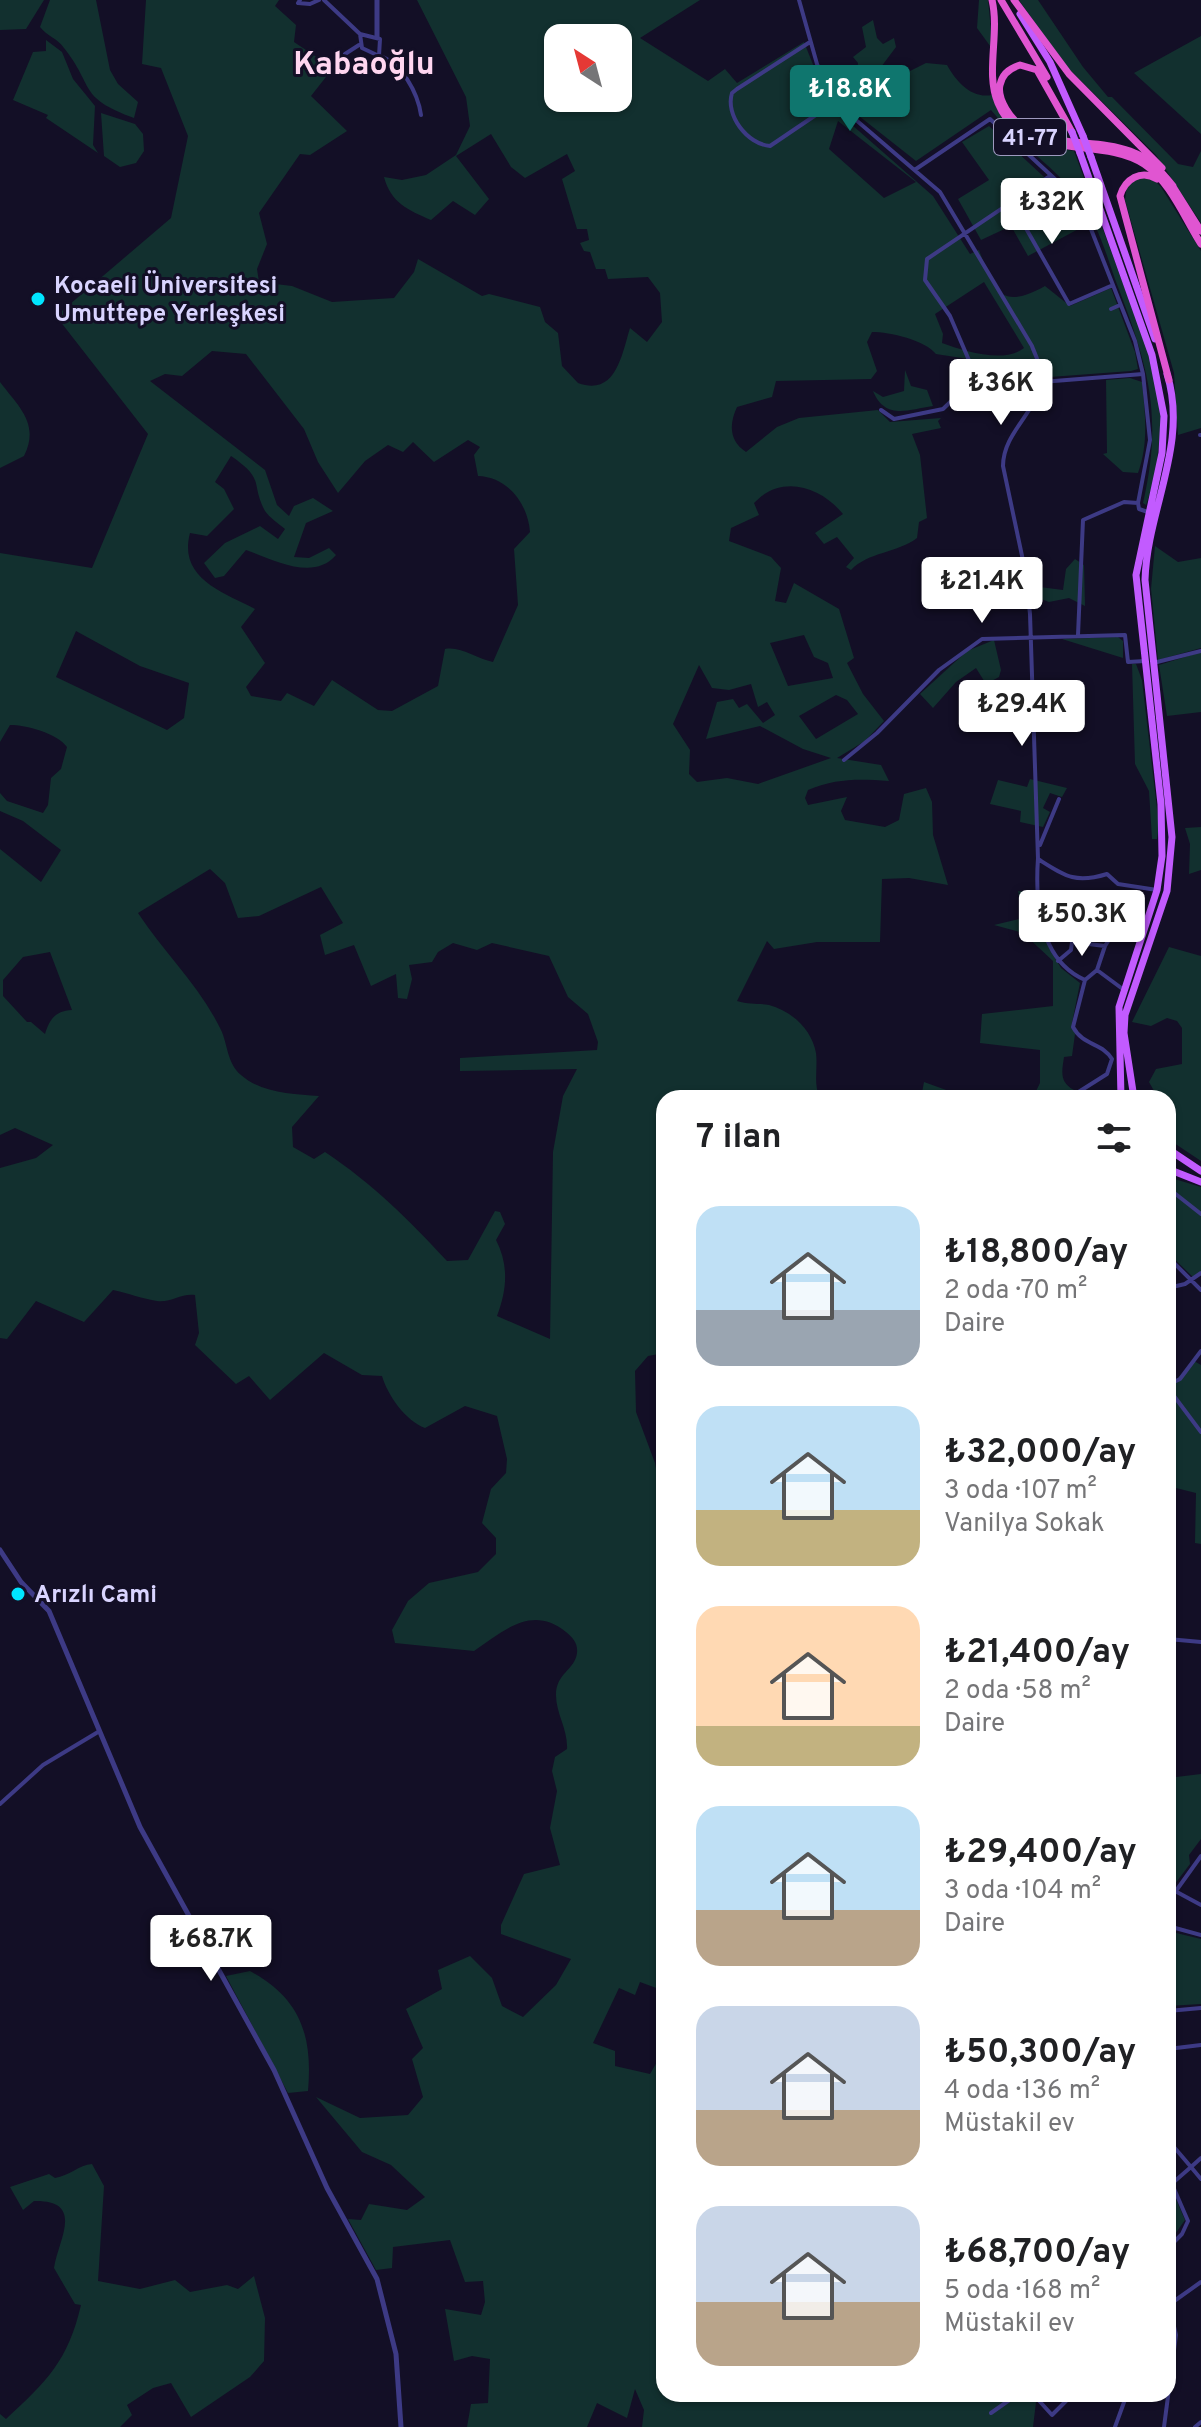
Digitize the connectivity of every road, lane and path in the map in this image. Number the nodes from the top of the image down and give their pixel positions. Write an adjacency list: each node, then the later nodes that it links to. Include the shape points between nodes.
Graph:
1 (300, 0): 2 (street)
2 (322, 0): 8 (street)
3 (377, 0): 9 (street)
4 (799, 0): 10 (street)
5 (992, 0): 19 (highway, 41-77, via 997,31 993,87 1009,121 1041,142 1133,158)
6 (1001, 0): 16 (highway, via 1046,74)
7 (1013, 0): 19 (highway, 41-77, via 1069,74 1149,152); 29 (main road, bridge, via 1050,62 1083,136)
8 (360, 34): 9 (street); 11 (street)
9 (377, 37): 13 (street, via 382,44)
10 (810, 42): 14 (street); 14 (street, via 737,89 730,106 745,134 770,146)
11 (359, 45): 12 (street); 13 (street)
12 (345, 54)
13 (379, 56): 15 (street, via 406,78)
14 (835, 102): 17 (street)
15 (421, 115)
16 (1072, 132): 19 (highway, via 1034,67 1016,66 1004,74 1001,99 1025,129 1051,139 1130,151 1152,164); 33 (main road, bridge, via 1161,392 1162,453)
17 (915, 170): 18 (street, via 990,119); 22 (street, via 940,192)
18 (1050, 176): 20 (street); 24 (street, via 1087,219)
19 (1170, 188): 21 (highway, 41-77); 23 (highway, 41-77); 29 (highway, via 1144,174 1129,180 1120,196)
20 (1011, 202): 22 (street); 24 (street, via 1069,304)
21 (1201, 231)
22 (964, 232): 28 (street, via 927,259 924,269); 30 (street, via 1032,346)
23 (1201, 244)
24 (1113, 285): 25 (street)
25 (1120, 305): 26 (street); 27 (street)
26 (1111, 309)
27 (1143, 374): 30 (street); 32 (street, via 1150,440)
28 (977, 379): 30 (street); 31 (street, via 934,413 894,419)
29 (1169, 380): 37 (main road, via 1173,441 1145,564)
30 (1040, 382): 35 (street, via 1035,401 1003,449 1025,570)
31 (881, 410)
32 (1138, 503): 33 (street); 34 (street, via 1124,502 1083,520)
33 (1148, 512): 37 (main road, via 1136,575)
34 (1078, 635): 35 (street); 37 (street, via 1125,635 1128,662)
35 (1029, 636): 38 (street, via 988,637 967,648); 40 (street)
36 (1201, 651): 37 (street)
37 (1148, 662): 41 (main road, via 1163,822); 51 (main road, via 1172,837 1167,891 1125,1015)
38 (844, 760)
39 (1059, 799): 40 (street)
40 (1038, 859): 41 (street, via 1074,878 1107,874 1118,884); 44 (street, via 1036,894)
41 (1157, 890): 42 (main road)
42 (1142, 938): 43 (street, via 1116,929); 47 (main road)
43 (1105, 946): 44 (street, via 1072,942); 45 (street)
44 (1058, 961): 46 (street, via 1065,971)
45 (1097, 970): 46 (street); 47 (street)
46 (1085, 980): 48 (street, via 1073,1027 1085,1043 1108,1053)
47 (1124, 990): 48 (main road)
48 (1116, 1064): 49 (street); 50 (main road)
49 (1082, 1090)
50 (1120, 1090)
51 (1132, 1090)
52 (1176, 1154): 53 (main road)
53 (1201, 1171)
54 (1176, 1172): 55 (main road)
55 (1201, 1182)
56 (1176, 1194): 57 (street)
57 (1201, 1214)
58 (1176, 1264): 60 (street)
59 (1201, 1273): 60 (street)
60 (1192, 1279): 61 (street); 62 (street)
61 (1176, 1285)
62 (1201, 1290)
63 (1201, 1351): 64 (street)
64 (1194, 1361): 65 (street); 66 (street)
65 (1201, 1365)
66 (1176, 1379)
67 (1176, 1396): 68 (street)
68 (1201, 1432)
69 (0, 1550): 72 (street, via 49,1611)
70 (1176, 1640): 71 (street)
71 (1201, 1642)
72 (98, 1732): 73 (street, via 43,1765); 100 (street, via 140,1827 259,2042 327,2188 377,2279 396,2354)
73 (0, 1804)
74 (1201, 1856): 75 (street)
75 (1176, 1890)
76 (1176, 1892): 77 (street)
77 (1201, 1905)
78 (1176, 1928): 79 (street)
79 (1201, 1935)
80 (1201, 2008): 81 (street)
81 (1176, 2010)
82 (1201, 2045): 83 (street)
83 (1176, 2048)
84 (1176, 2149): 86 (street)
85 (1201, 2158): 86 (street)
86 (1191, 2167): 87 (street); 88 (street)
87 (1201, 2179)
88 (1176, 2180)
89 (1176, 2197): 90 (street, via 1188,2221)
90 (1176, 2240)
91 (1201, 2282): 92 (street)
92 (1176, 2299)
93 (1007, 2402): 98 (street)
94 (1040, 2402): 95 (street, via 1052,2415)
95 (1065, 2402)
96 (1124, 2402): 101 (street)
97 (1167, 2402): 102 (street)
98 (991, 2413)
99 (1201, 2422): 103 (street)
100 (401, 2427)
101 (1115, 2427)
102 (1164, 2427)
103 (1195, 2427)

